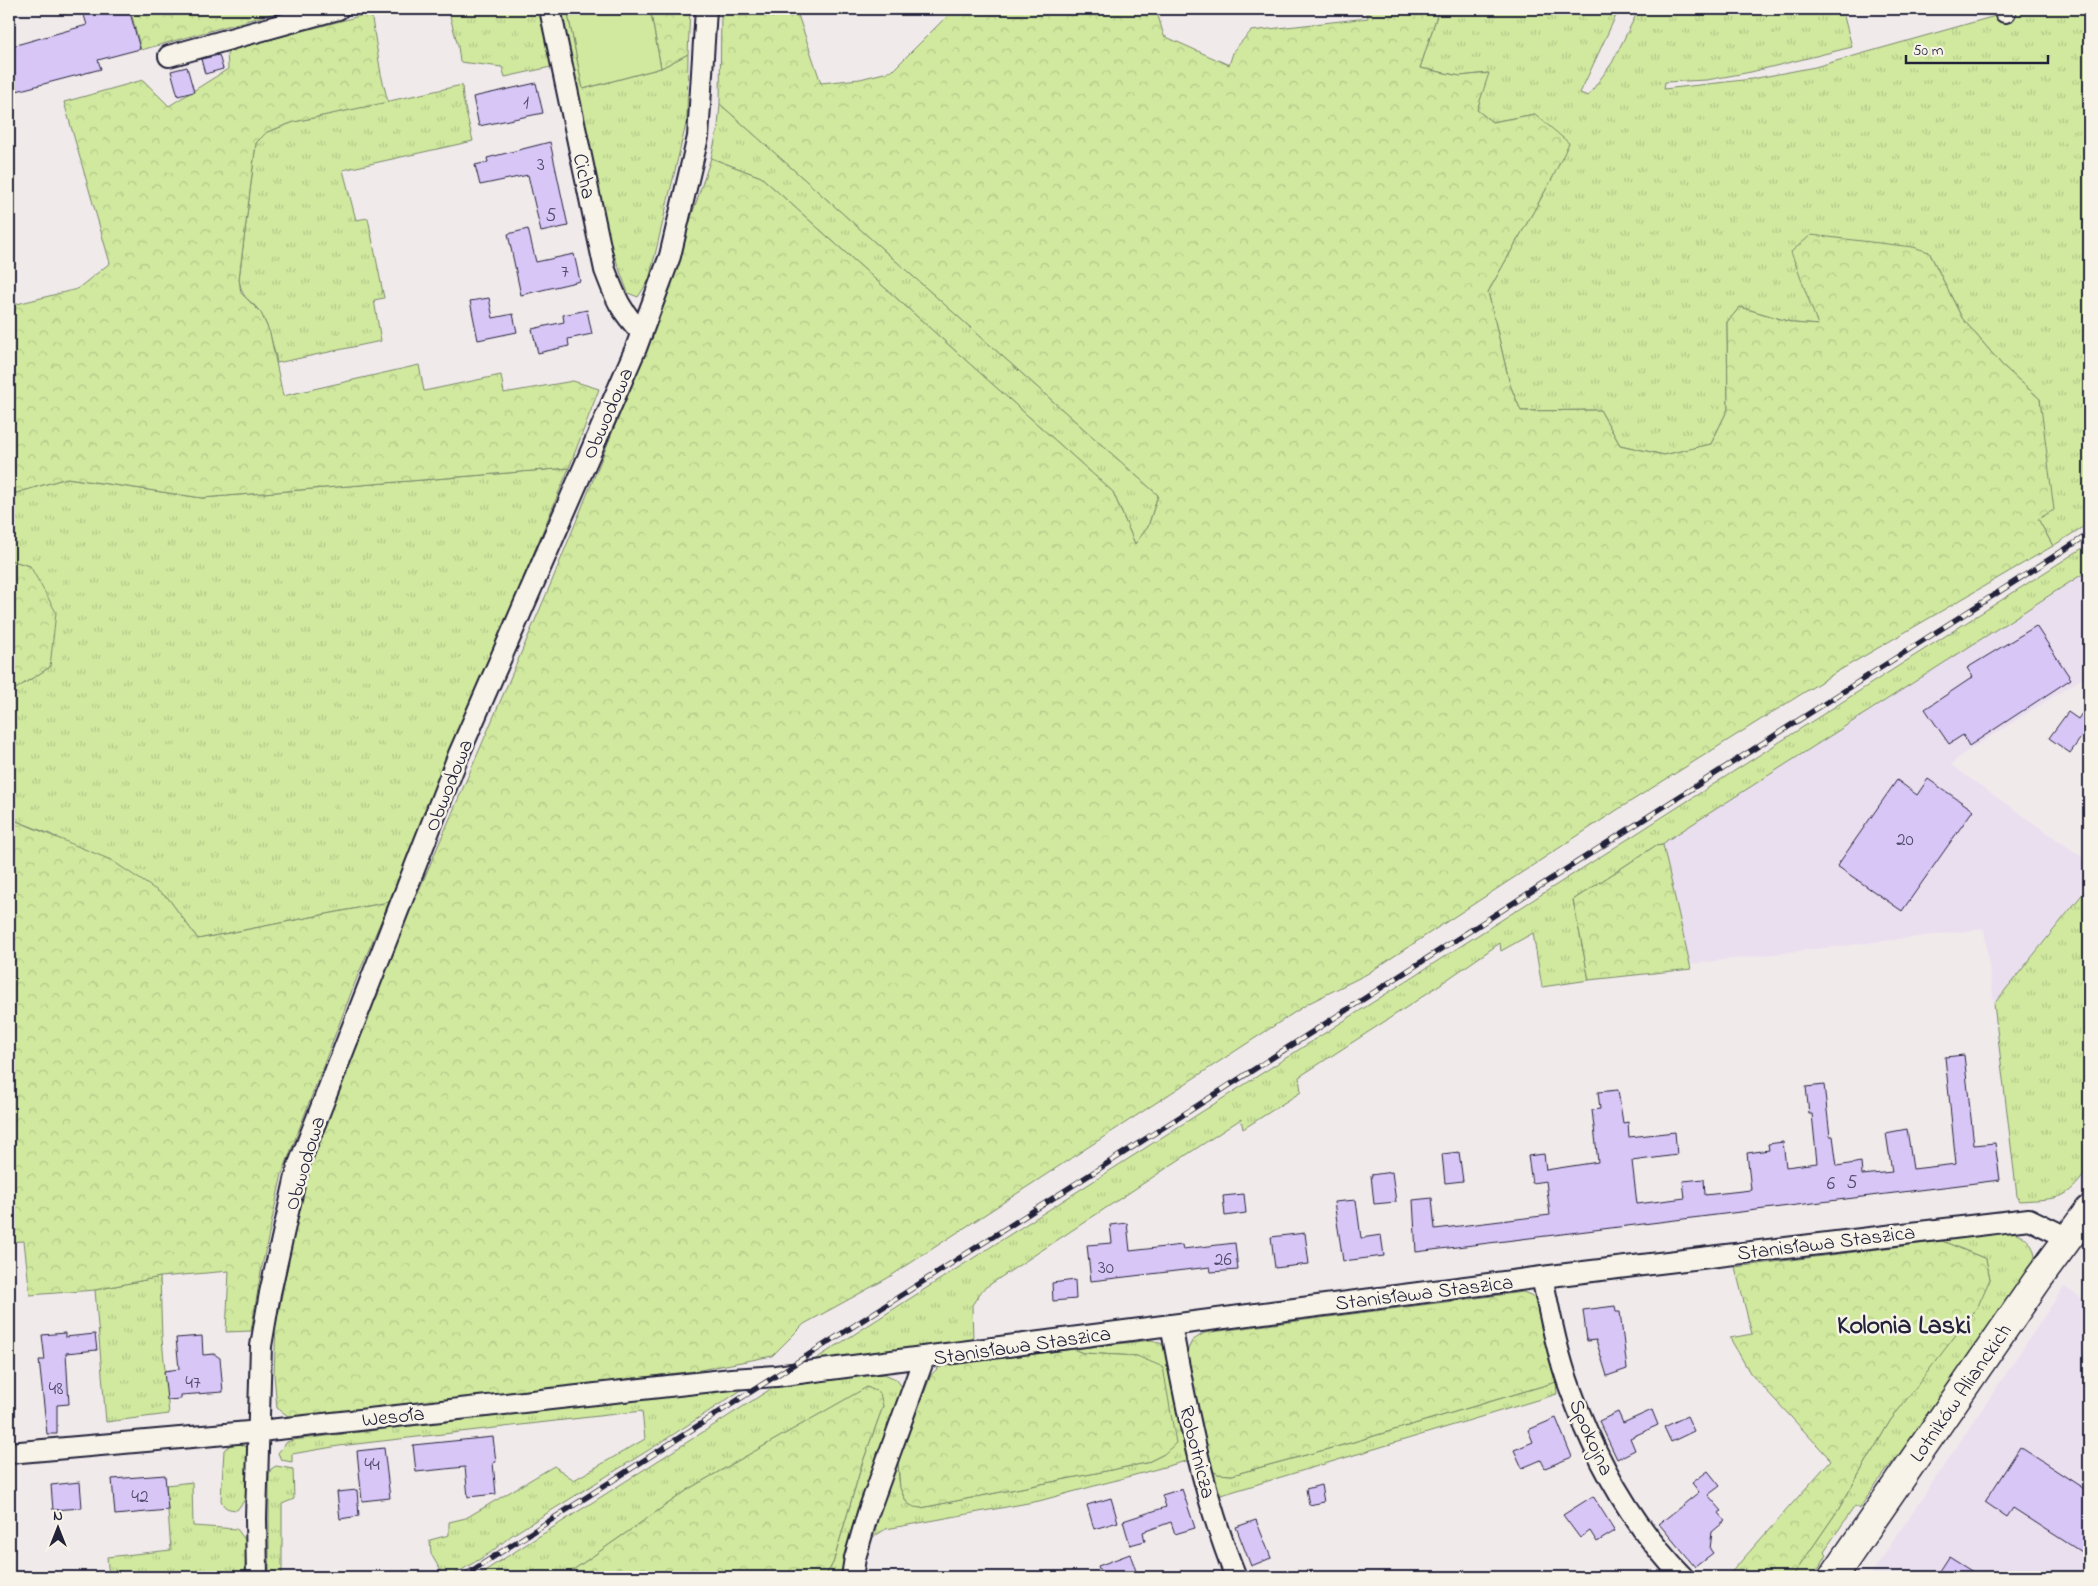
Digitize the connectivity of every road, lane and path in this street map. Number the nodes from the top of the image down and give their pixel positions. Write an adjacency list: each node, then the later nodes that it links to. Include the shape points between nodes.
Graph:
1 (338, 9): 4 (street)
2 (550, 9): 5 (street, Cicha, via 605,270 625,316)
3 (706, 9): 5 (street, Obwodowa, via 698,137 670,256)
4 (169, 56)
5 (642, 333): 12 (street, Obwodowa, via 459,754 298,1167 261,1346)
6 (2089, 1210): 7 (main road, Lotników Alianckich)
7 (2068, 1238): 8 (street, Stanisława Staszica, via 2029,1219); 18 (main road, Lotników Alianckich)
8 (1542, 1277): 9 (street, Stanisława Staszica); 17 (street, Spokojna, via 1569,1387 1602,1466 1625,1504)
9 (1171, 1325): 10 (street, Stanisława Staszica); 16 (street, Robotnicza, via 1200,1471)
10 (924, 1358): 11 (street, Stanisława Staszica); 15 (street, via 864,1527)
11 (776, 1376): 12 (street, Wesoła, via 732,1378)
12 (260, 1431): 13 (street, Wesoła); 14 (street, Obwodowa, via 256,1518)
13 (9, 1452)
14 (258, 1577)
15 (852, 1577)
16 (1236, 1577)
17 (1683, 1577)
18 (1833, 1577)

